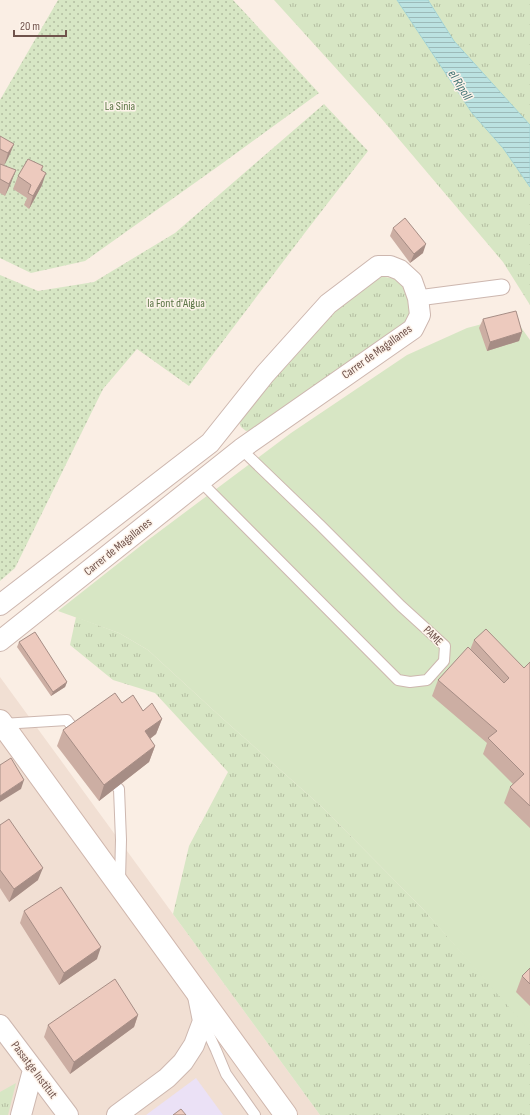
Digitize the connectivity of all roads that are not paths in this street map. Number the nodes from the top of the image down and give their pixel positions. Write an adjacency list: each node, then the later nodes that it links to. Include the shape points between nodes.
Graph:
1 (502, 287): 2 (street)
2 (418, 298): 3 (street, Carrer de Magallanes, via 420,315 413,329); 5 (street, Carrer de Magallanes, via 412,281 400,270 390,266 378,266 328,304 265,374 210,443)
3 (240, 449): 4 (street, Carrer de Magallanes); 4 (lane, PAME, via 445,646 444,661 427,680 398,680)
4 (200, 481): 6 (street, Carrer de Magallanes)
5 (0, 605)
6 (0, 641)
7 (1, 722): 8 (lane, via 67,720); 10 (main road)
8 (76, 732)
9 (117, 787): 10 (lane)
10 (120, 887): 11 (main road)
11 (198, 996): 12 (street); 19 (main road)
12 (202, 1020): 17 (street, via 194,1045 183,1062 167,1078); 18 (lane, via 226,1074)
13 (0, 1025): 14 (street, Passatge Institut)
14 (34, 1070): 15 (street); 16 (street, Passatge Institut)
15 (21, 1115)
16 (68, 1115)
17 (117, 1115)
18 (255, 1115)
19 (286, 1115)

